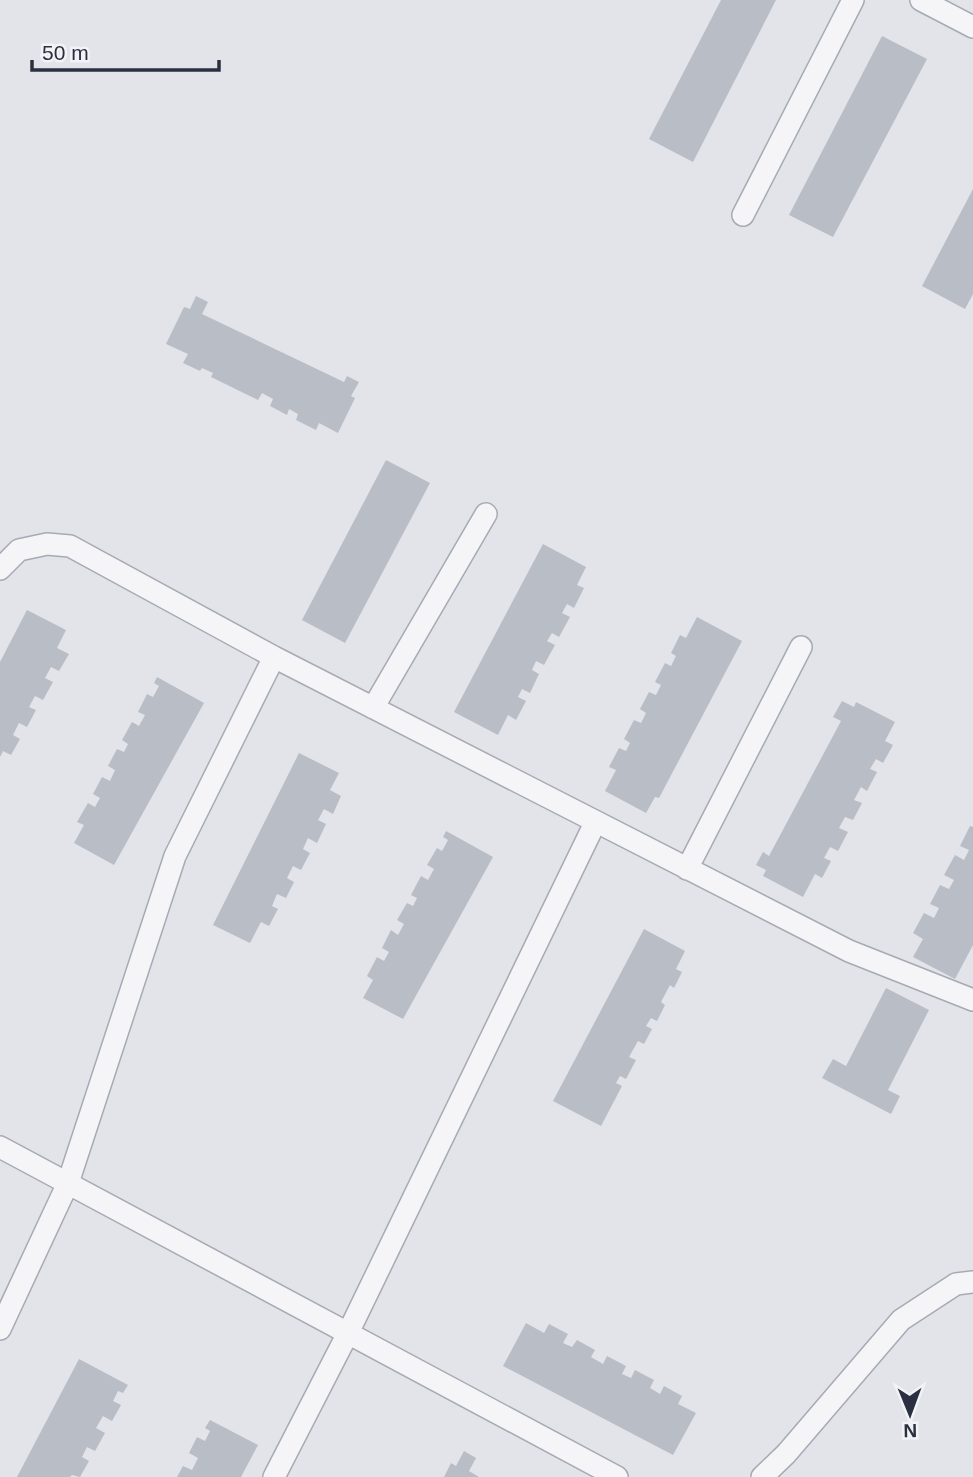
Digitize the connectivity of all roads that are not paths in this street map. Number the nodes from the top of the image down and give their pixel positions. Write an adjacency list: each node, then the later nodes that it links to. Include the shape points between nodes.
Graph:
1 (853, 0): 4 (street)
2 (921, 0): 3 (street)
3 (973, 27)
4 (743, 215)
5 (486, 513): 9 (street)
6 (0, 569): 8 (street, via 19,550 47,544 71,546)
7 (801, 647): 11 (street)
8 (274, 657): 9 (street); 14 (street, via 175,856)
9 (373, 708): 10 (street)
10 (595, 823): 11 (street); 17 (street)
11 (687, 869): 12 (street, via 849,951)
12 (973, 1000)
13 (0, 1147): 14 (street)
14 (68, 1183): 16 (street); 17 (street)
15 (973, 1282): 20 (street, via 956,1284 901,1320)
16 (0, 1329)
17 (348, 1333): 18 (street); 19 (street)
18 (274, 1477)
19 (617, 1477)
20 (762, 1477)

